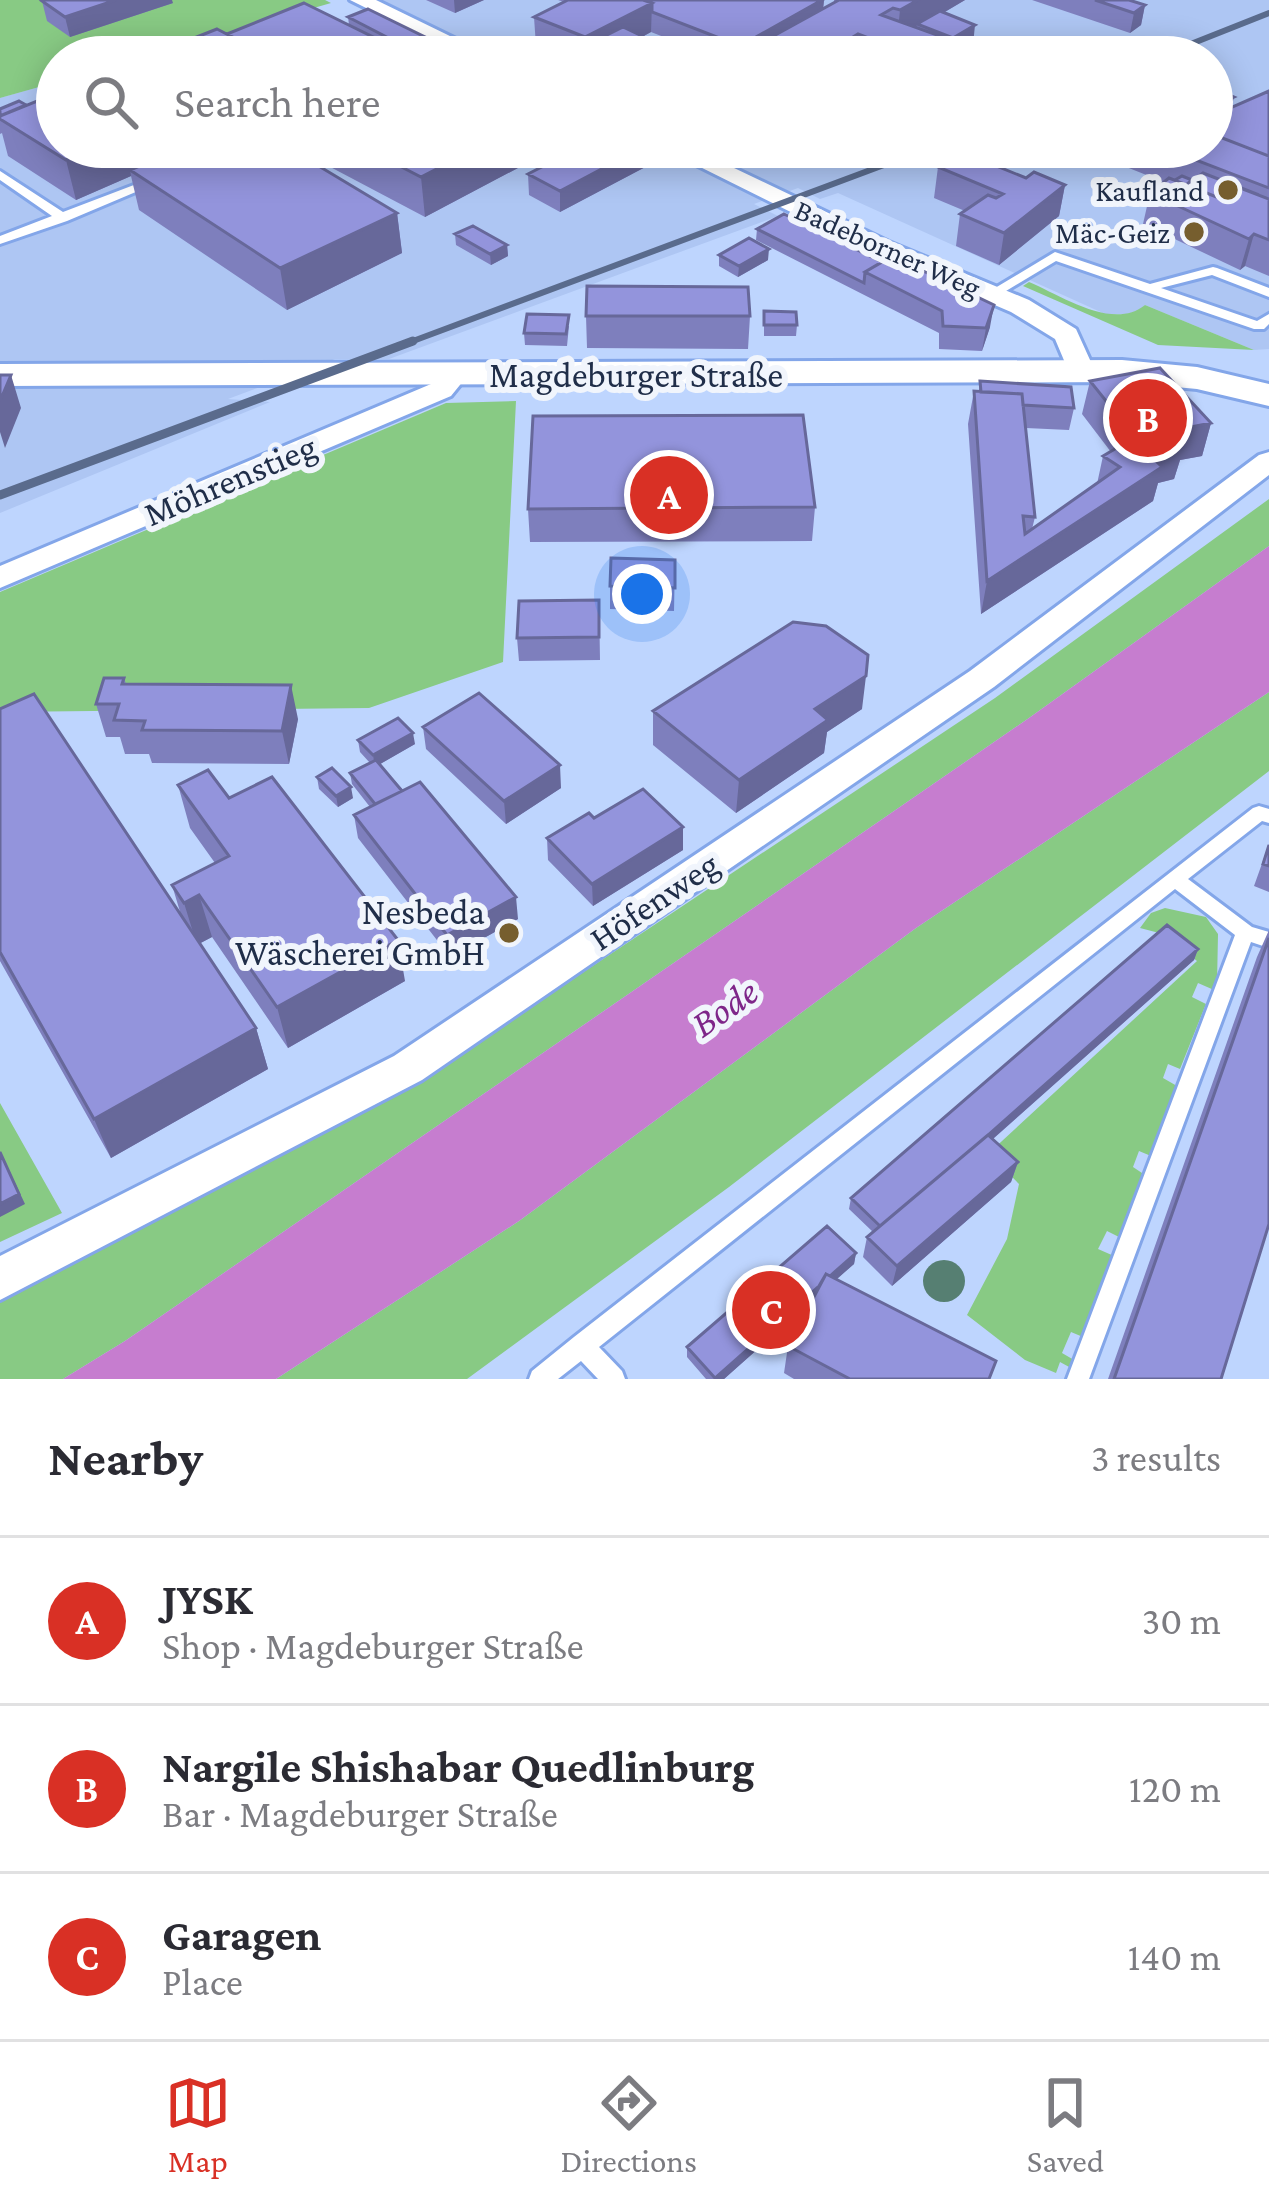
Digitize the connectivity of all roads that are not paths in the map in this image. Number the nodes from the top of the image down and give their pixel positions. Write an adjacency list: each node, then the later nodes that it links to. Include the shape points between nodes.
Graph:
1 (360, 0): 2 (street)
2 (437, 36)
3 (716, 168): 10 (street, Badeborner Weg)
4 (0, 175): 6 (lane)
5 (164, 178): 6 (lane)
6 (63, 218): 7 (lane)
7 (0, 241)
8 (1154, 286): 9 (lane, via 1213,271); 10 (lane, via 1055,256); 11 (lane, via 1259,326)
9 (1269, 293)
10 (992, 294): 12 (street, Badeborner Weg, via 1067,335)
11 (1269, 318)
12 (1081, 371): 14 (main road, Magdeburger Straße); 15 (main road, Magdeburger Straße, via 1165,374)
13 (0, 375): 14 (main road, Magdeburger Straße)
14 (454, 375): 17 (street, Möhrenstieg, via 441,390)
15 (1269, 395)
16 (1269, 461): 22 (street, Höfenweg, via 982,679 409,1067)
17 (0, 578)
18 (1269, 816): 19 (lane, via 1259,813)
19 (1175, 879): 20 (lane); 23 (lane)
20 (1245, 932): 21 (lane); 26 (lane)
21 (1269, 940)
22 (0, 1279)
23 (582, 1345): 24 (lane); 25 (lane)
24 (540, 1379)
25 (614, 1379)
26 (1078, 1379)

